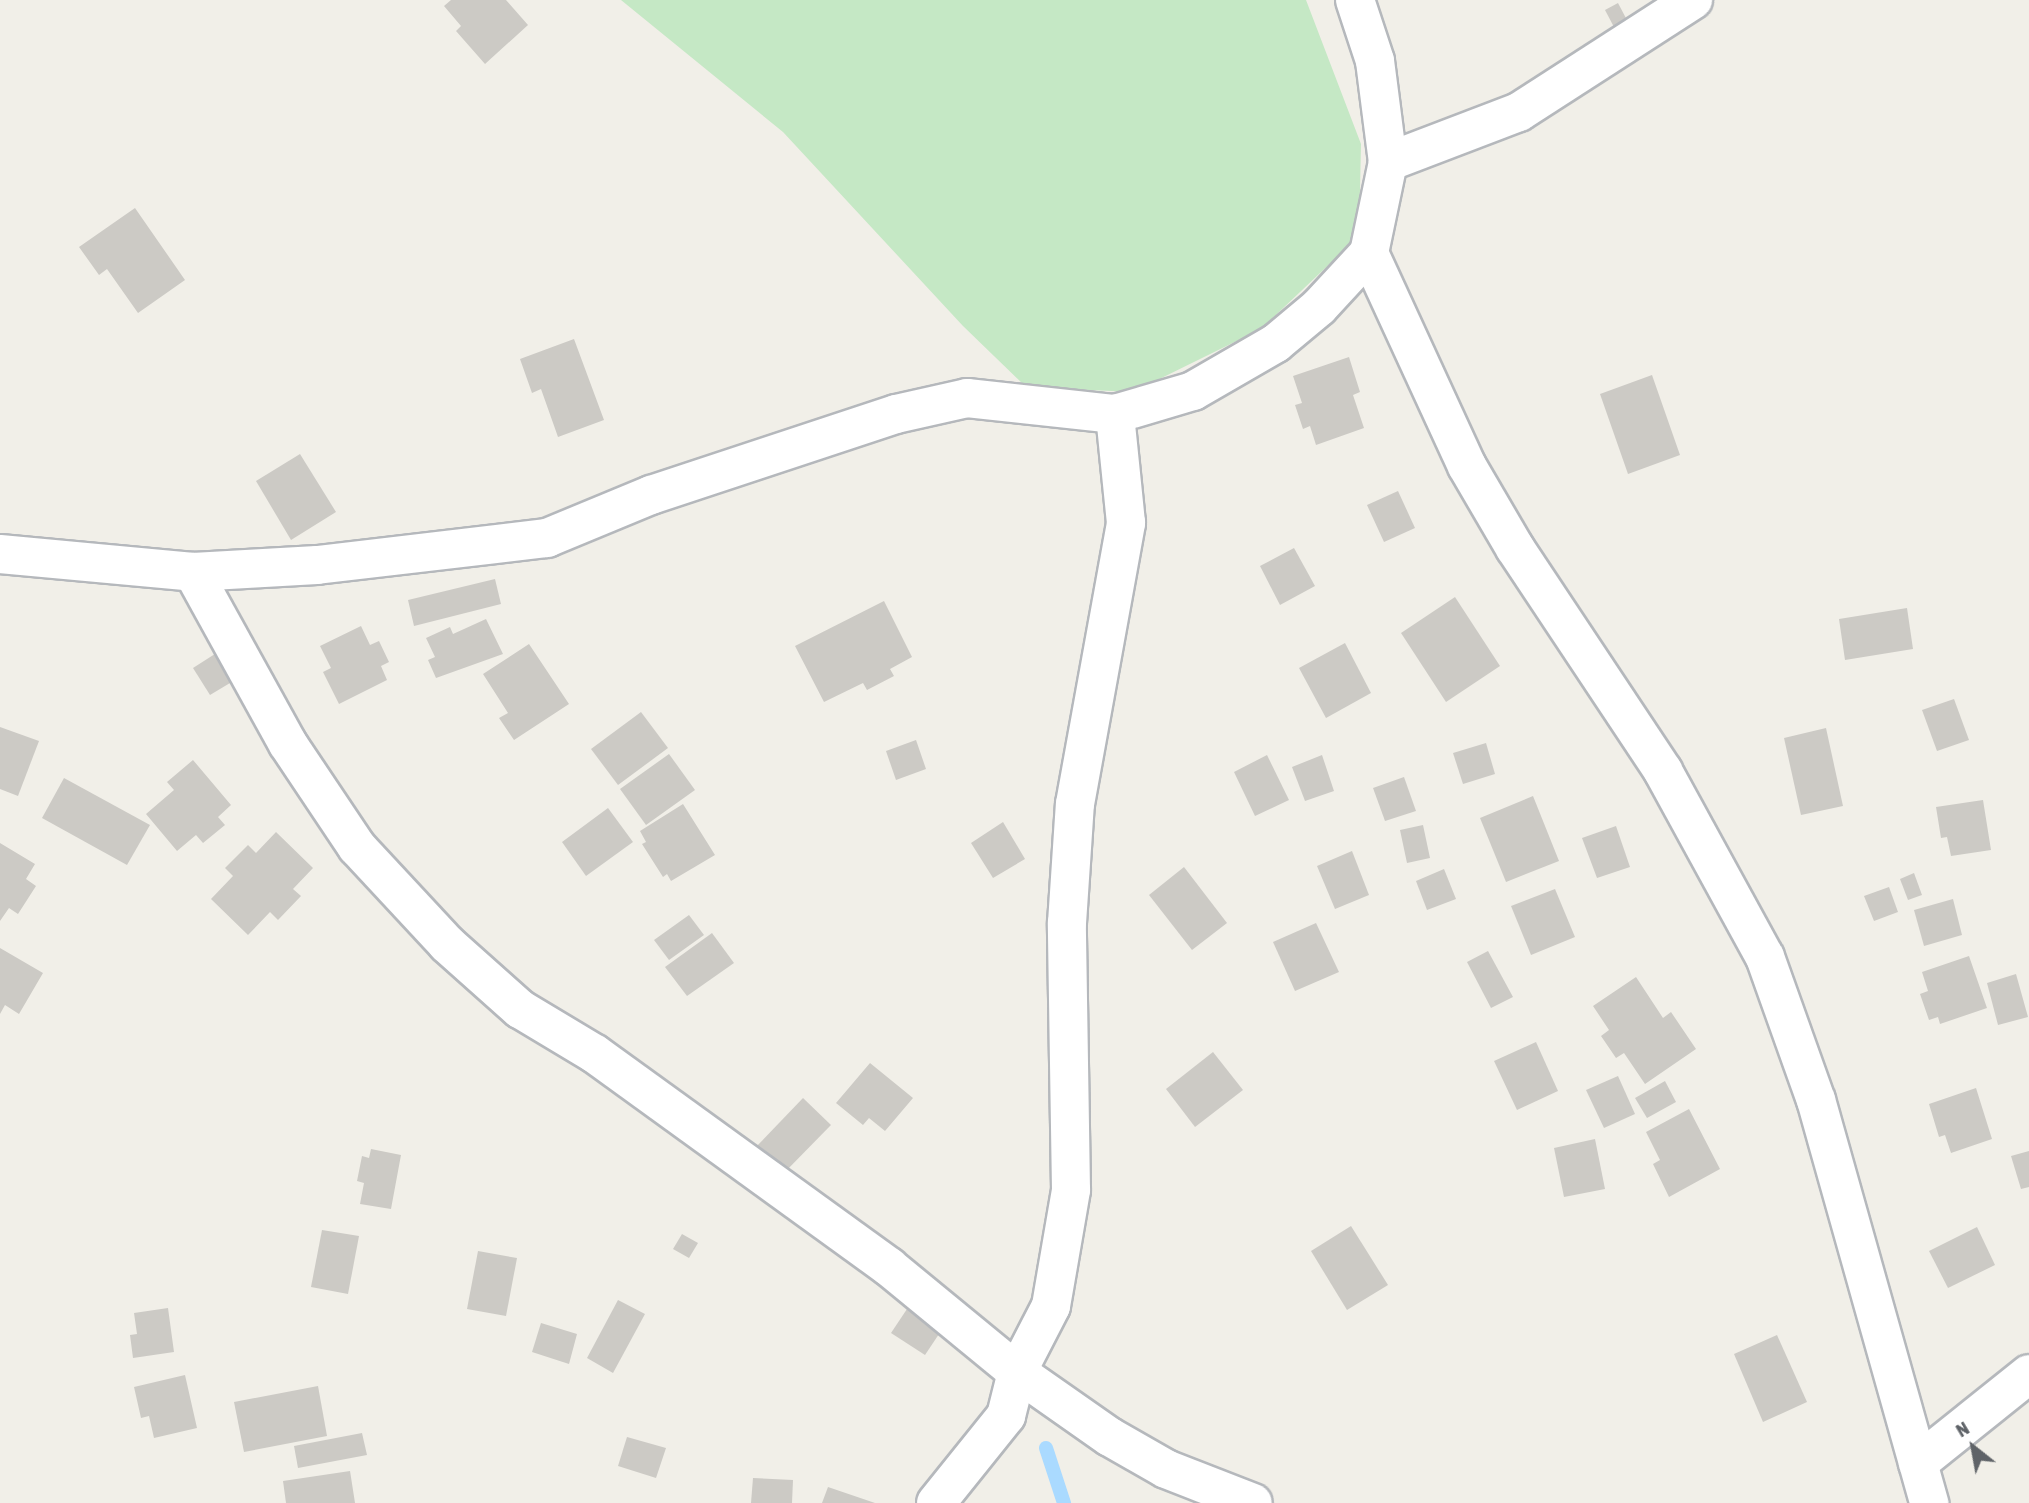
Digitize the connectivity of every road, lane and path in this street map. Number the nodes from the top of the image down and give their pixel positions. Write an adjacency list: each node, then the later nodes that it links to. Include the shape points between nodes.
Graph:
1 (1355, 0): 3 (street, via 1375,61)
2 (1693, 0): 3 (street, via 1519,112)
3 (1388, 162): 4 (street)
4 (1369, 253): 5 (street, via 1319,307 1276,344 1193,391); 10 (street, via 1467,466 1515,548 1663,771 1765,957 1816,1100)
5 (1115, 414): 7 (street, via 967,398 786,448 547,538 317,565); 8 (street, via 1126,523 1076,804 1068,923 1071,1190 1051,1306)
6 (0, 554): 7 (street)
7 (193, 572): 8 (street, via 288,744 357,847 447,944 520,1009 595,1054 889,1267)
8 (1017, 1372): 11 (street, via 1006,1416); 12 (street, via 1166,1469)
9 (2029, 1374): 10 (street)
10 (1918, 1463): 13 (street)
11 (936, 1503)
12 (1253, 1503)
13 (1929, 1503)

